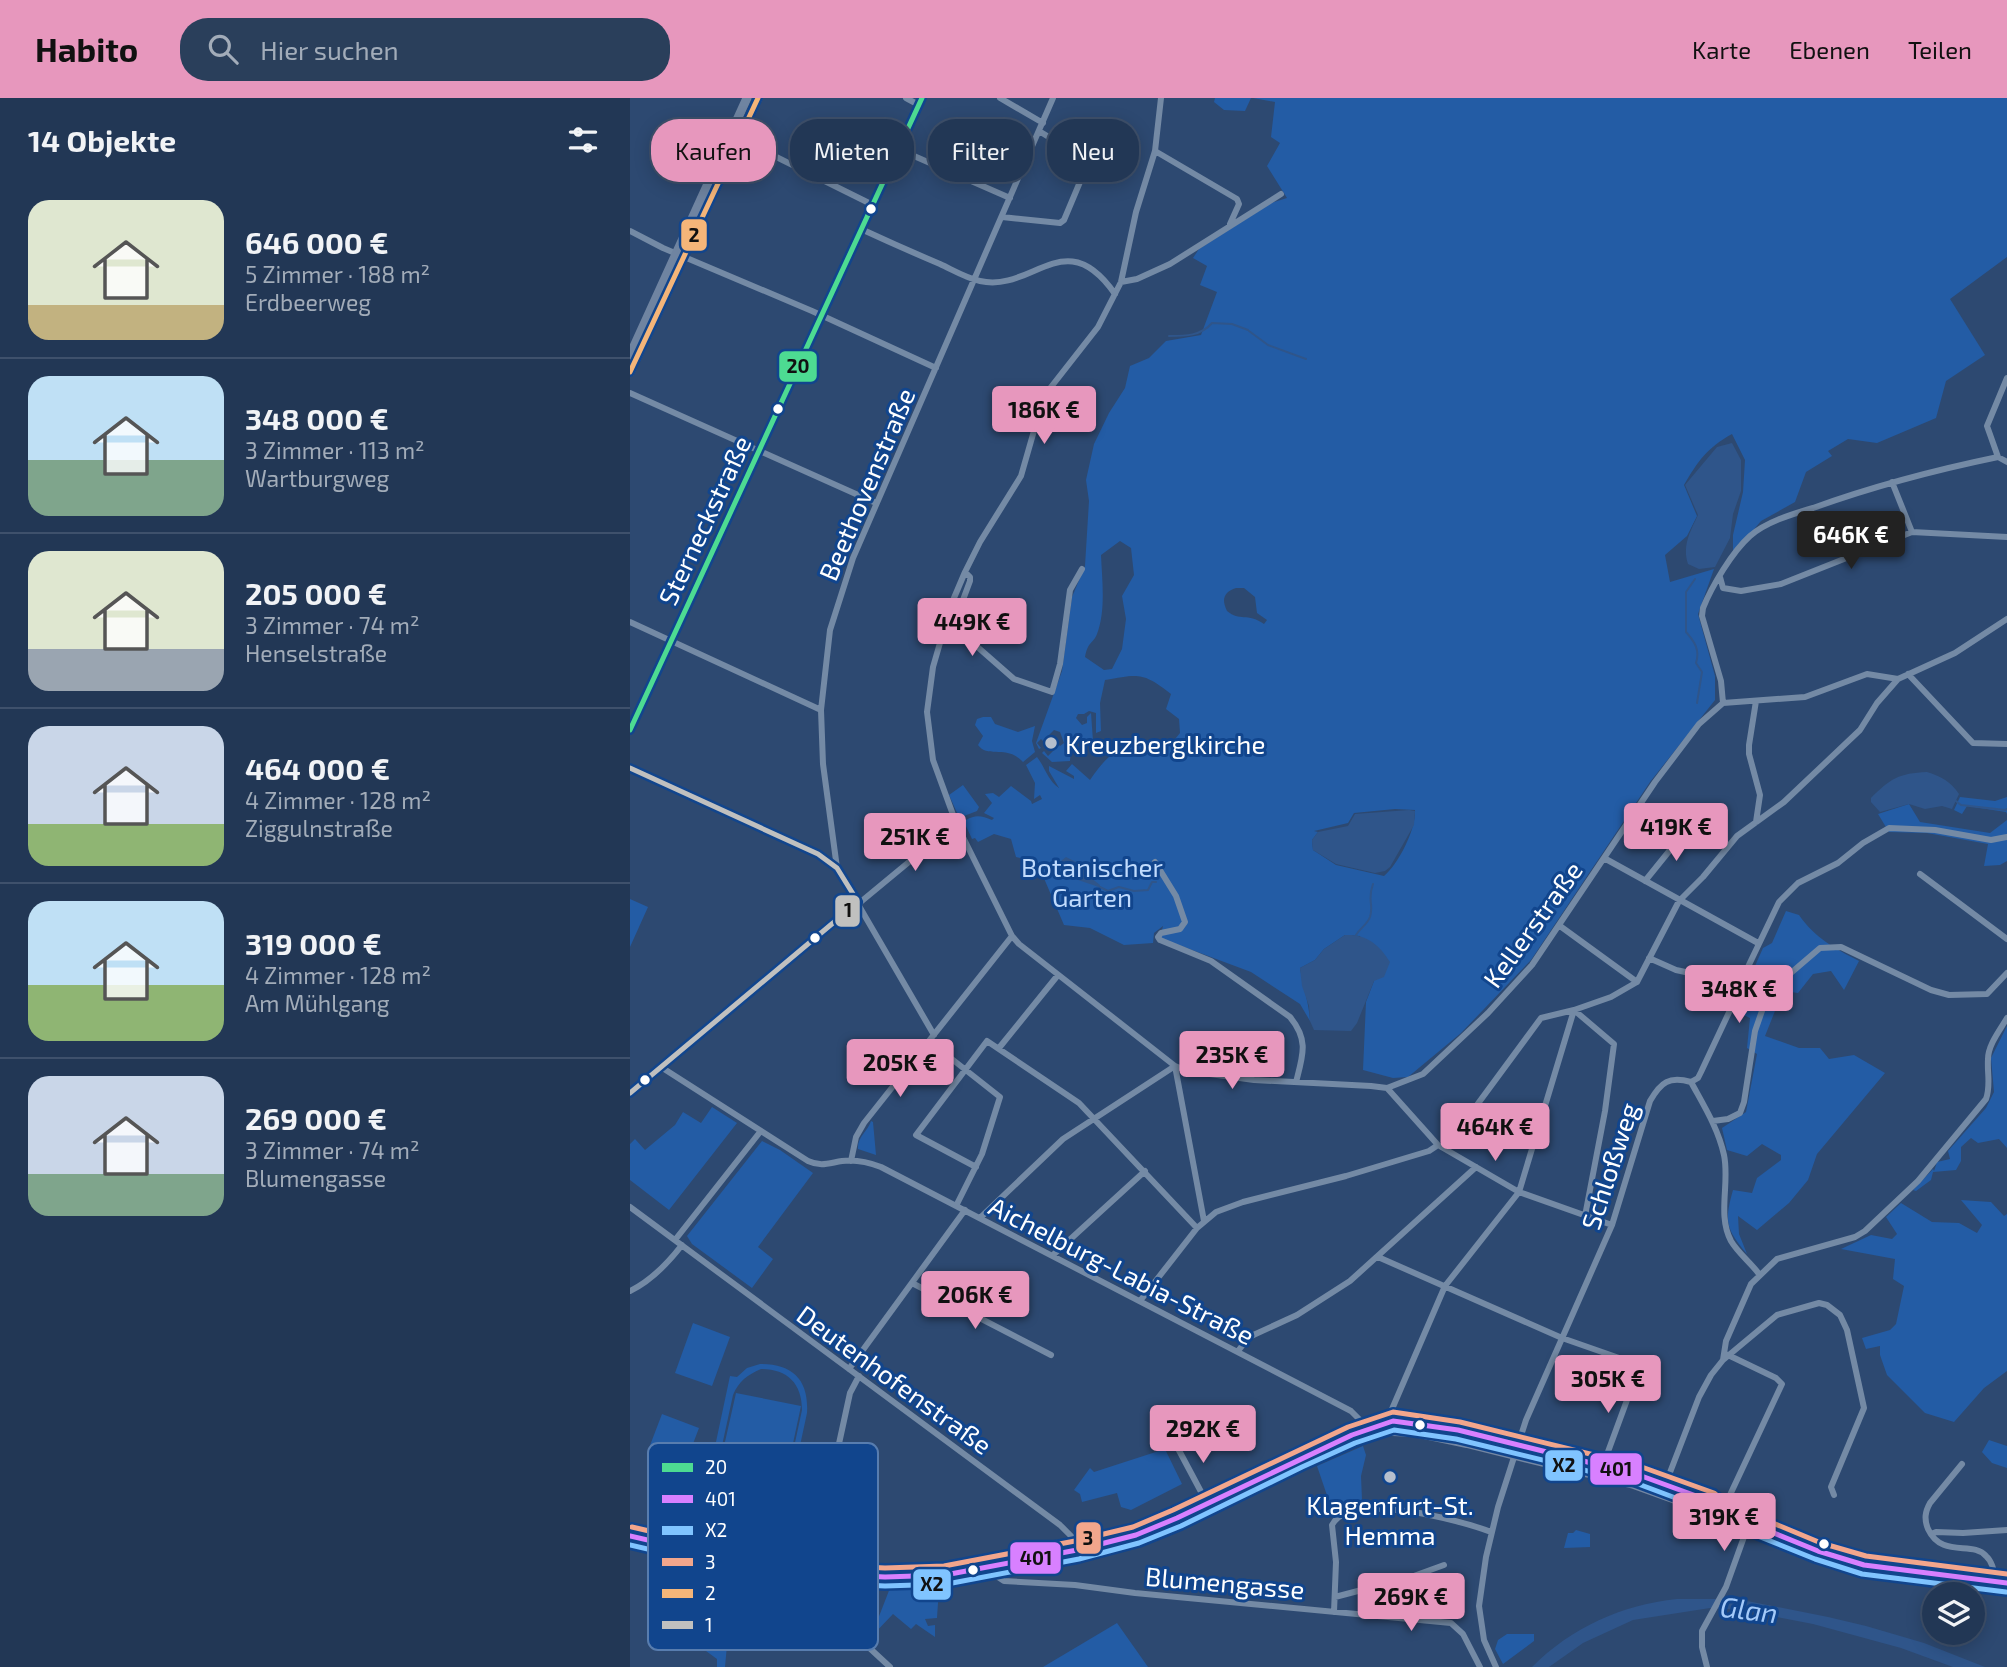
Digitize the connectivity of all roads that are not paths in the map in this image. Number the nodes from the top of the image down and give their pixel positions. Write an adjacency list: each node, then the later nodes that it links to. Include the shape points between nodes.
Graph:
1 (747, 98): 24 (main road)
2 (758, 98): 8 (main road)
3 (906, 98): 7 (street)
4 (1000, 98): 10 (street)
5 (1053, 98): 10 (street, Beethovenstraße)
6 (1161, 98): 12 (street)
7 (920, 101): 9 (street, Sterneckstraße)
8 (749, 119)
9 (912, 119)
10 (1042, 123): 11 (street, Beethovenstraße)
11 (1039, 131): 18 (street, Beethovenstraße); 20 (street, via 1084,159 1085,170 1064,220)
12 (1155, 151): 21 (street, via 1237,199); 26 (street)
13 (914, 156): 18 (street)
14 (776, 157): 19 (street)
15 (717, 182): 24 (main road)
16 (883, 182): 19 (street, Sterneckstraße)
17 (1280, 194): 21 (street)
18 (1010, 198): 20 (street, Beethovenstraße)
19 (873, 205): 22 (street, Sterneckstraße)
20 (1002, 218): 25 (street, Beethovenstraße)
21 (1230, 224): 26 (street, via 1170,264)
22 (861, 229): 25 (street); 28 (street, Sterneckstraße)
23 (630, 231): 24 (street)
24 (679, 254): 28 (street); 29 (main road); 31 (main road)
25 (976, 280): 27 (street, via 1000,282 1053,262 1071,261 1091,270); 30 (street, Beethovenstraße)
26 (1121, 282): 27 (street)
27 (1115, 294): 42 (street, via 1098,327 1044,396 1021,476)
28 (821, 316): 30 (street); 34 (street, Sterneckstraße)
29 (630, 355)
30 (936, 369): 38 (street, Beethovenstraße)
31 (630, 372)
32 (2007, 378): 35 (street, via 1987,426)
33 (630, 393): 34 (street)
34 (759, 450): 38 (street); 46 (street, Sterneckstraße)
35 (1998, 457): 36 (street); 37 (street)
36 (2007, 462)
37 (1892, 482): 39 (street); 43 (street, via 1792,515 1751,535)
38 (876, 503): 51 (street, Beethovenstraße, via 830,630)
39 (1912, 532): 40 (street); 43 (street, via 1781,584 1728,591)
40 (2007, 537)
41 (1082, 569): 42 (street, via 1070,590 1052,692 1014,679 957,629 970,581)
42 (965, 572): 56 (street, via 940,639 927,712 933,760)
43 (1720, 577): 50 (street, via 1702,616)
44 (2007, 619): 47 (street, via 1955,653)
45 (630, 622): 46 (street)
46 (671, 641): 51 (street); 52 (street, Sterneckstraße)
47 (1908, 674): 48 (street); 53 (street, via 1973,743)
48 (1898, 679): 49 (street, via 1867,674 1805,697); 55 (street, via 1860,730 1799,789)
49 (1756, 701): 50 (street); 55 (street, via 1749,745 1760,795)
50 (1723, 703): 59 (street, Kellerstraße, via 1699,723)
51 (821, 710): 61 (street, Beethovenstraße)
52 (630, 730)
53 (2007, 744)
54 (630, 768): 61 (street, via 797,843)
55 (1756, 822): 64 (street, via 1732,841)
56 (956, 823): 65 (street); 67 (street)
57 (1686, 829): 63 (street)
58 (2007, 837): 69 (street, via 1991,840 1889,828 1790,890)
59 (1604, 858): 63 (street); 66 (street, Kellerstraße)
60 (1154, 862): 82 (street, via 1176,895 1185,922 1180,929 1158,937 1211,961 1290,1017 1304,1045)
61 (837, 867): 65 (street, Beethovenstraße)
62 (1920, 874): 68 (street)
63 (1644, 881): 64 (street)
64 (1679, 901): 69 (street); 70 (street)
65 (858, 902): 77 (street, Beethovenstraße); 80 (street)
66 (1560, 926): 74 (street); 84 (street, Kellerstraße, via 1532,965 1459,1043 1423,1074)
67 (1012, 936): 72 (street); 77 (street)
68 (2007, 939)
69 (1758, 943): 83 (street, via 1701,1073)
70 (1649, 958): 73 (street); 74 (street)
71 (2007, 972): 87 (street, via 1987,993 1949,995 1841,947 1820,948 1785,978 1763,1007 1740,1113)
72 (1058, 975): 78 (street); 79 (street)
73 (1713, 978)
74 (1637, 982): 75 (street)
75 (1574, 1010): 90 (street, via 1541,1018); 95 (street); 99 (street, via 1614,1044)
76 (2007, 1018): 107 (street, via 1987,1056 1990,1088 1986,1099 1917,1181 1855,1237 1777,1259)
77 (932, 1038): 81 (street); 91 (street, via 856,1136)
78 (999, 1048): 81 (street, via 986,1041); 86 (street, via 1080,1103)
79 (1175, 1066): 82 (street, via 1254,1080); 86 (street); 101 (street)
80 (661, 1067): 85 (street); 88 (street, Aichelburg-Labia-Straße)
81 (964, 1068): 92 (street, via 1000,1097); 92 (street, via 916,1135)
82 (1297, 1082): 84 (street)
83 (1691, 1082): 87 (street); 102 (street, Schloßweg, via 1669,1079 1650,1101)
84 (1387, 1088): 89 (street)
85 (630, 1093)
86 (1094, 1118): 94 (street); 100 (street, via 1063,1139)
87 (1713, 1121): 107 (street, via 1724,1156 1728,1232)
88 (760, 1132): 91 (street, Aichelburg-Labia-Straße, via 813,1163); 104 (street)
89 (1438, 1145): 90 (street); 101 (street, via 1346,1176 1243,1202)
90 (1446, 1147): 93 (street)
91 (851, 1161): 96 (street, Aichelburg-Labia-Straße, via 881,1167)
92 (976, 1167): 96 (street)
93 (1476, 1167): 95 (street); 106 (street)
94 (1145, 1171): 103 (street); 105 (street)
95 (1518, 1192): 99 (street); 109 (street)
96 (956, 1206): 98 (street, Aichelburg-Labia-Straße)
97 (630, 1207): 104 (street, Deutenhofenstraße)
98 (965, 1210): 100 (street, Aichelburg-Labia-Straße); 108 (street)
99 (1585, 1216): 102 (street)
100 (980, 1217): 105 (street, Aichelburg-Labia-Straße)
101 (1204, 1221): 103 (street)
102 (1612, 1225): 112 (street, Schloßweg)
103 (1197, 1228): 111 (street)
104 (678, 1243): 110 (street, via 665,1265); 116 (street, Deutenhofenstraße)
105 (1053, 1255): 111 (street, Aichelburg-Labia-Straße)
106 (1378, 1257): 109 (street); 113 (street, via 1325,1299 1249,1337)
107 (1759, 1274): 115 (street, via 1747,1290 1726,1341)
108 (912, 1283): 114 (street); 116 (street)
109 (1444, 1286): 112 (street); 118 (street)
110 (630, 1291)
111 (1140, 1301): 113 (street, Aichelburg-Labia-Straße)
112 (1562, 1338): 122 (street, Schloßweg); 124 (street, via 1641,1362)
113 (1238, 1351): 119 (street, Aichelburg-Labia-Straße, via 1351,1411)
114 (1051, 1355)
115 (1726, 1358): 125 (street, via 1699,1397); 126 (street, via 1777,1315 1819,1303 1840,1315 1864,1408 1830,1488); 128 (street, via 1782,1384)
116 (849, 1369): 117 (street, Deutenhofenstraße)
117 (859, 1376): 121 (street, via 850,1393); 135 (street, Deutenhofenstraße, via 1064,1528)
118 (1384, 1426): 119 (main road); 122 (main road)
119 (1364, 1430): 127 (main road)
120 (1174, 1441): 127 (street)
121 (839, 1443)
122 (1515, 1450): 124 (main road); 131 (street, Schloßweg)
123 (1962, 1464): 132 (street, via 1926,1510)
124 (1602, 1471): 125 (main road)
125 (1664, 1488): 128 (main road, via 1710,1501)
126 (1834, 1495)
127 (1207, 1503): 135 (main road, via 1136,1535)
128 (1722, 1512): 129 (main road)
129 (1749, 1523): 139 (main road, via 1864,1565); 146 (street, via 1723,1593 1702,1631)
130 (2007, 1530): 132 (street)
131 (1491, 1532): 140 (street, via 1459,1520 1404,1510 1343,1515 1332,1525); 145 (street, Schloßweg, via 1479,1616)
132 (1931, 1534): 139 (street, via 1938,1543 1986,1555)
133 (630, 1536): 134 (main road)
134 (648, 1540)
135 (1077, 1550): 137 (main road)
136 (1444, 1565): 140 (street)
137 (993, 1566): 138 (main road, via 944,1575); 141 (street, Blumengasse, via 995,1575 1004,1581)
138 (878, 1576)
139 (2002, 1582)
140 (1335, 1598): 141 (street)
141 (1334, 1612): 144 (street, Blumengasse, via 1451,1623 1463,1633)
142 (872, 1650): 143 (street)
143 (890, 1667)
144 (1480, 1667)
145 (1496, 1667)
146 (1707, 1667)

